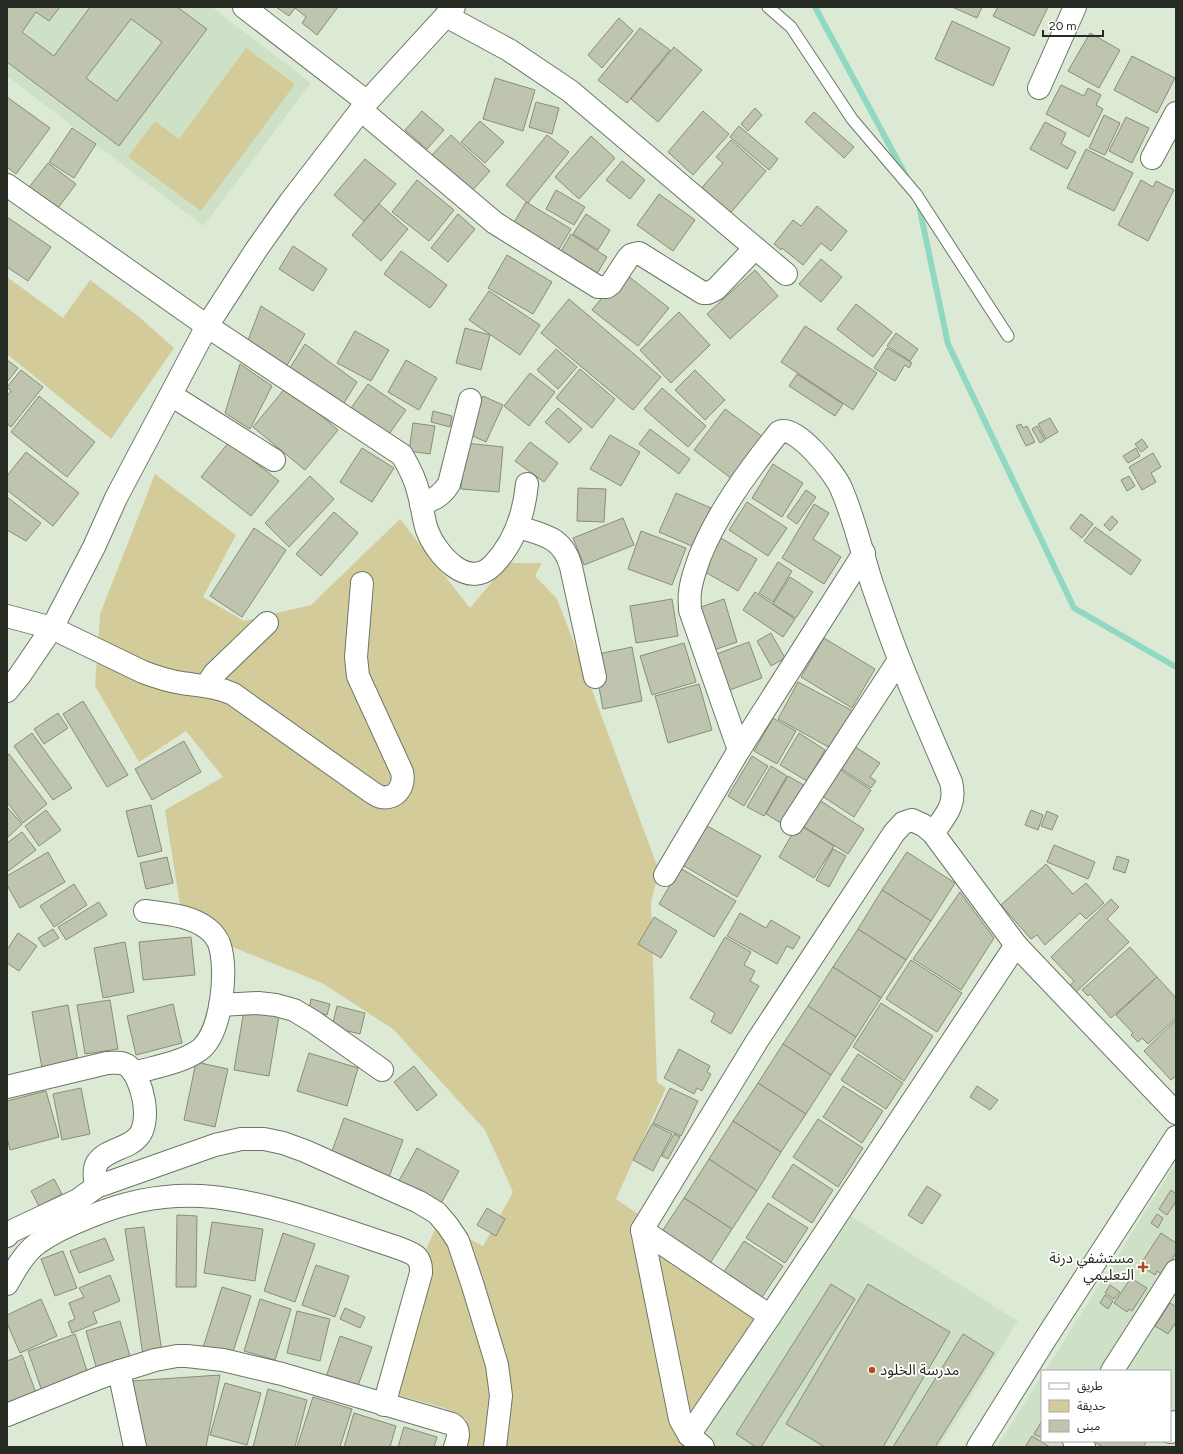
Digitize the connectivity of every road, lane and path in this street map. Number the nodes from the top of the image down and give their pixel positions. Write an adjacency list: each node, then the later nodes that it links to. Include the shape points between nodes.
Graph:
1 (244, 7): 6 (street)
2 (768, 7): 13 (lane, via 791,27 852,119 916,194)
3 (1075, 7): 5 (street)
4 (450, 11): 6 (street); 10 (street, via 570,91)
5 (1039, 88)
6 (364, 106): 10 (street, via 495,223 598,287 607,287 611,284 630,255 639,253 703,293 708,293 716,289); 12 (street, via 290,202)
7 (1176, 113): 8 (street)
8 (1152, 158)
9 (7, 185): 12 (street)
10 (755, 248): 11 (street)
11 (786, 274)
12 (206, 326): 14 (street); 18 (street, via 402,455 414,479)
13 (1008, 336)
14 (171, 395): 16 (street); 24 (street, via 116,498)
15 (470, 400): 18 (street, via 449,484 433,500)
16 (274, 460)
17 (527, 484): 19 (street, via 526,500)
18 (421, 504): 19 (street, via 428,531 436,546 454,566 469,574 490,568 512,540)
19 (518, 527): 26 (street, via 553,539 565,550)
20 (864, 553): 25 (street, via 872,585); 29 (street); 29 (street, via 841,488 830,470 802,440 786,431 779,432 744,476 721,514 705,544 690,592 690,610)
21 (362, 583): 27 (street, via 356,666 360,684 402,772 402,785 394,795 382,797 370,791 233,694)
22 (8, 617): 24 (street)
23 (267, 623): 27 (street, via 214,674)
24 (52, 628): 27 (street, via 155,677); 28 (street)
25 (899, 660): 30 (street); 31 (street, via 953,788 950,808)
26 (596, 677)
27 (207, 686)
28 (7, 691)
29 (739, 750): 32 (street)
30 (792, 824)
31 (932, 833): 34 (street); 42 (street, via 912,820 903,823 894,833 757,1041)
32 (665, 875)
33 (145, 911): 35 (street, via 177,914 192,920 208,930 219,942 223,982)
34 (1016, 945): 39 (street); 46 (street)
35 (220, 1005): 36 (street, via 258,1003 294,1010); 37 (street, via 218,1019 210,1037 196,1053)
36 (382, 1070)
37 (134, 1073): 38 (street, via 120,1062 107,1063); 41 (street, via 140,1085 145,1109 142,1130 134,1141 97,1163 94,1169)
38 (7, 1087)
39 (1176, 1113)
40 (1176, 1137): 55 (street)
41 (96, 1187): 43 (street, via 78,1200 10,1232); 54 (street, via 215,1145 241,1139 264,1139 305,1151 419,1202 437,1213 458,1241 497,1365 501,1396)
42 (642, 1230): 46 (street); 51 (street, via 678,1414)
43 (7, 1236)
44 (1176, 1271): 47 (street)
45 (7, 1284): 49 (street, via 37,1243 70,1224 125,1204 157,1198 200,1196 237,1200 270,1207 389,1244 416,1256 421,1266 417,1291)
46 (770, 1316): 51 (street)
47 (1113, 1370)
48 (119, 1371): 49 (street, via 155,1360 198,1356 282,1374); 50 (street); 52 (street)
49 (384, 1405): 53 (street, via 452,1424 458,1431)
50 (7, 1415)
51 (696, 1441)
52 (135, 1447)
53 (455, 1447)
54 (495, 1447)
55 (978, 1447)

